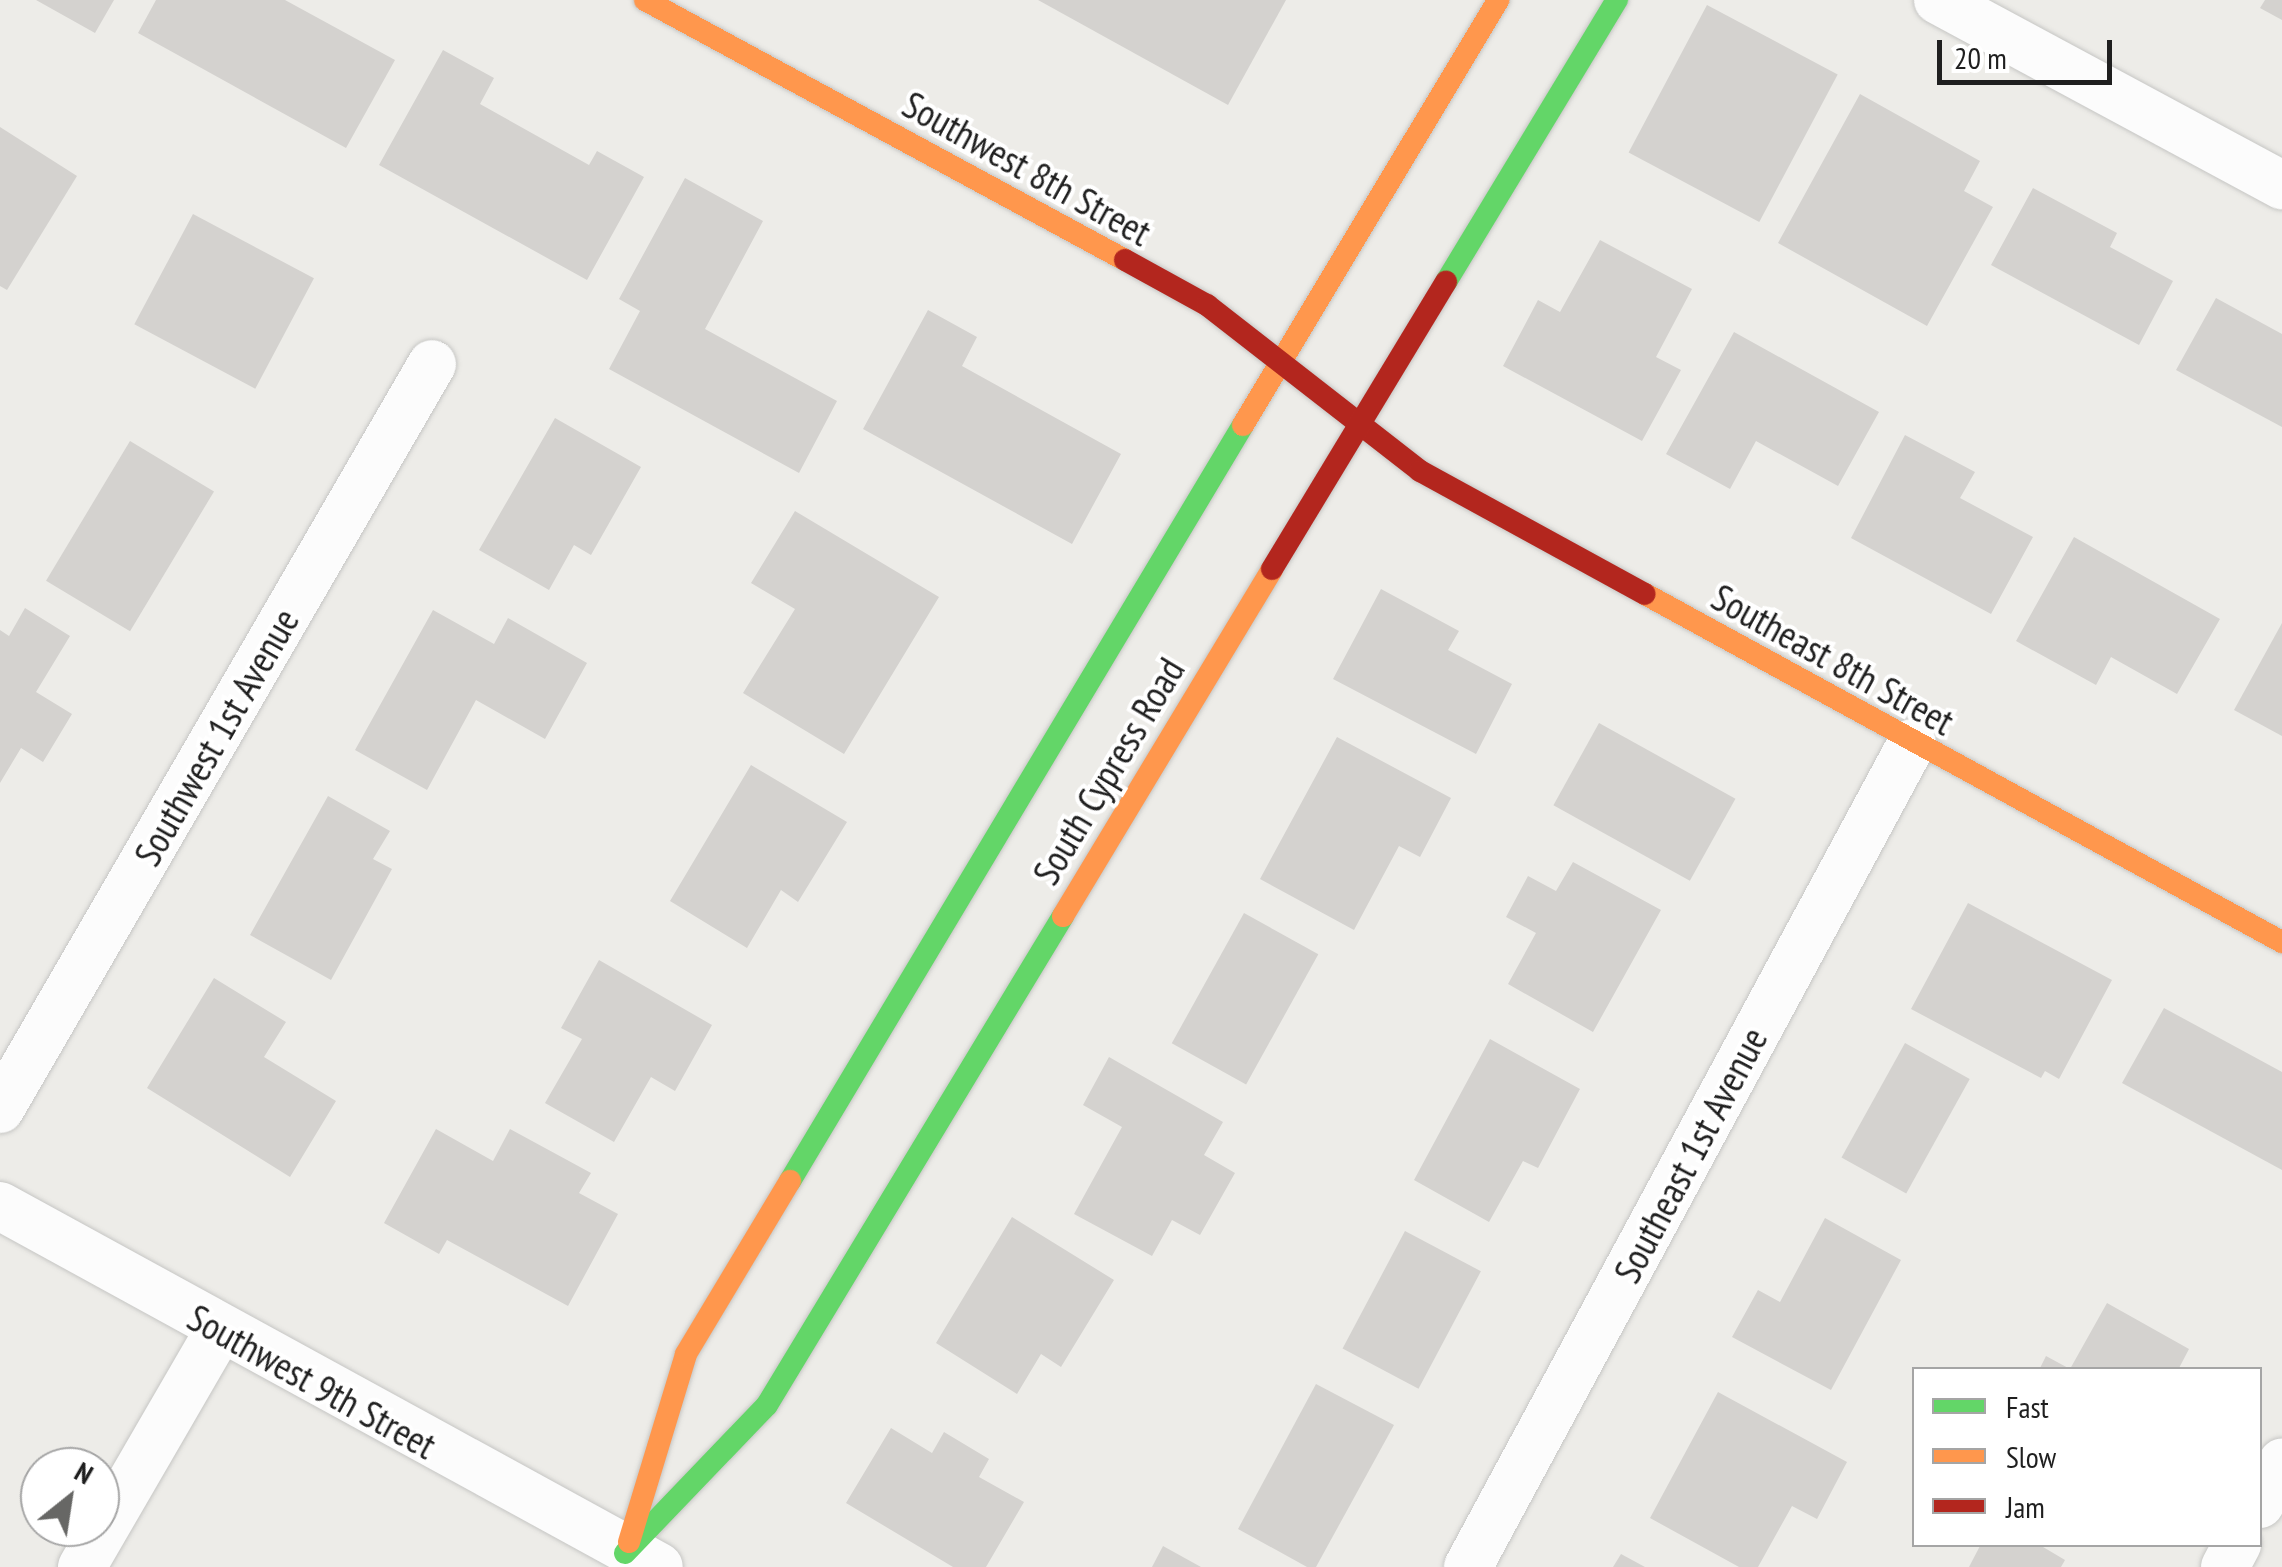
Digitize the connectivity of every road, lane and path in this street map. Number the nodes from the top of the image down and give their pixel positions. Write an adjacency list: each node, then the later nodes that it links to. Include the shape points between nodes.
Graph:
1 (645, 0): 7 (street, Southwest 8th Street, via 1207,305)
2 (1498, 0): 7 (street, South Cypress Road)
3 (1617, 0): 8 (street, South Cypress Road)
4 (1938, 0): 5 (street)
5 (2282, 185)
6 (432, 364): 11 (street, Southwest 1st Avenue)
7 (1281, 364): 8 (street, Southwest 8th Street); 16 (street, South Cypress Road, via 686,1354)
8 (1358, 424): 9 (street, Southeast 8th Street, via 1420,470); 16 (street, South Cypress Road, via 767,1405)
9 (1912, 743): 10 (street, Southeast 8th Street); 18 (street, Southeast 1st Avenue)
10 (2282, 942)
11 (0, 1110)
12 (0, 1206): 13 (street, Southwest 9th Street)
13 (219, 1331): 16 (street, Southwest 9th Street); 17 (street)
14 (2282, 1462): 15 (street)
15 (2262, 1500)
16 (634, 1562)
17 (82, 1567)
18 (1468, 1567)

